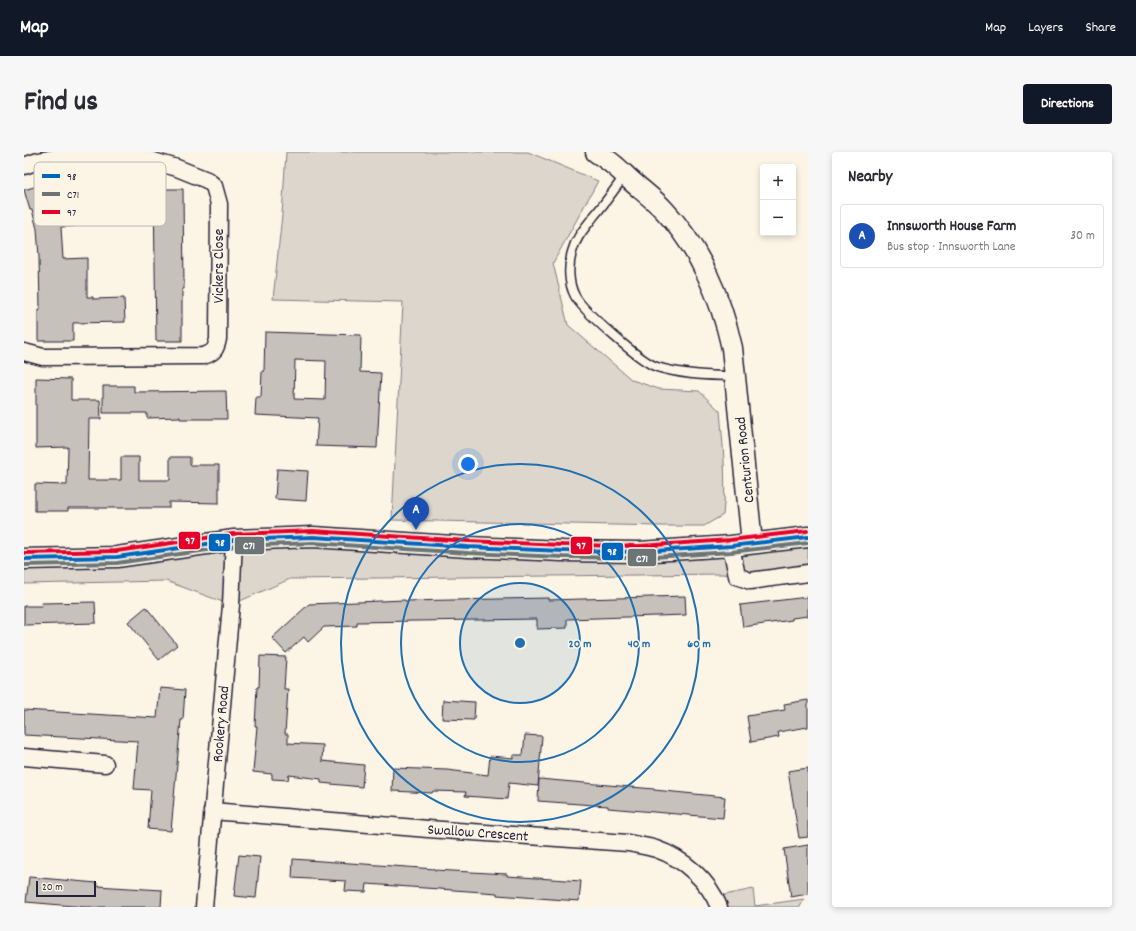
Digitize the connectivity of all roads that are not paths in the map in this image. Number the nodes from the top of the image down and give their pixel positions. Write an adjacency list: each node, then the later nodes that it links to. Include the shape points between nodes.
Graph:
1 (596, 152): 7 (street, Centurion Road)
2 (34, 162): 6 (street, Vickers Close)
3 (35, 162): 4 (street, Vickers Close, via 59,157 125,156)
4 (157, 162)
5 (166, 165): 8 (street, Vickers Close, via 207,180 214,186 219,204 216,349 203,356 43,357)
6 (24, 166)
7 (625, 175): 9 (street, Centurion Road, via 664,210 684,235 704,269 727,323); 9 (lane, via 577,239 569,272 576,297 612,334 638,357 655,367 685,373)
8 (24, 352)
9 (735, 376): 12 (street, Centurion Road)
10 (808, 537): 12 (street)
11 (234, 540): 13 (street, via 313,537 468,547 639,552); 14 (street, via 117,557); 18 (street, Rookery Road, via 231,605)
12 (752, 544): 13 (street)
13 (730, 546): 15 (street, via 737,576 750,581)
14 (24, 559)
15 (808, 574)
16 (24, 757): 17 (street, via 76,768)
17 (105, 764)
18 (212, 811): 19 (street, Rookery Road); 20 (street, Swallow Crescent, via 628,843 657,850 683,862 700,878 715,897)
19 (204, 907)
20 (719, 907)

